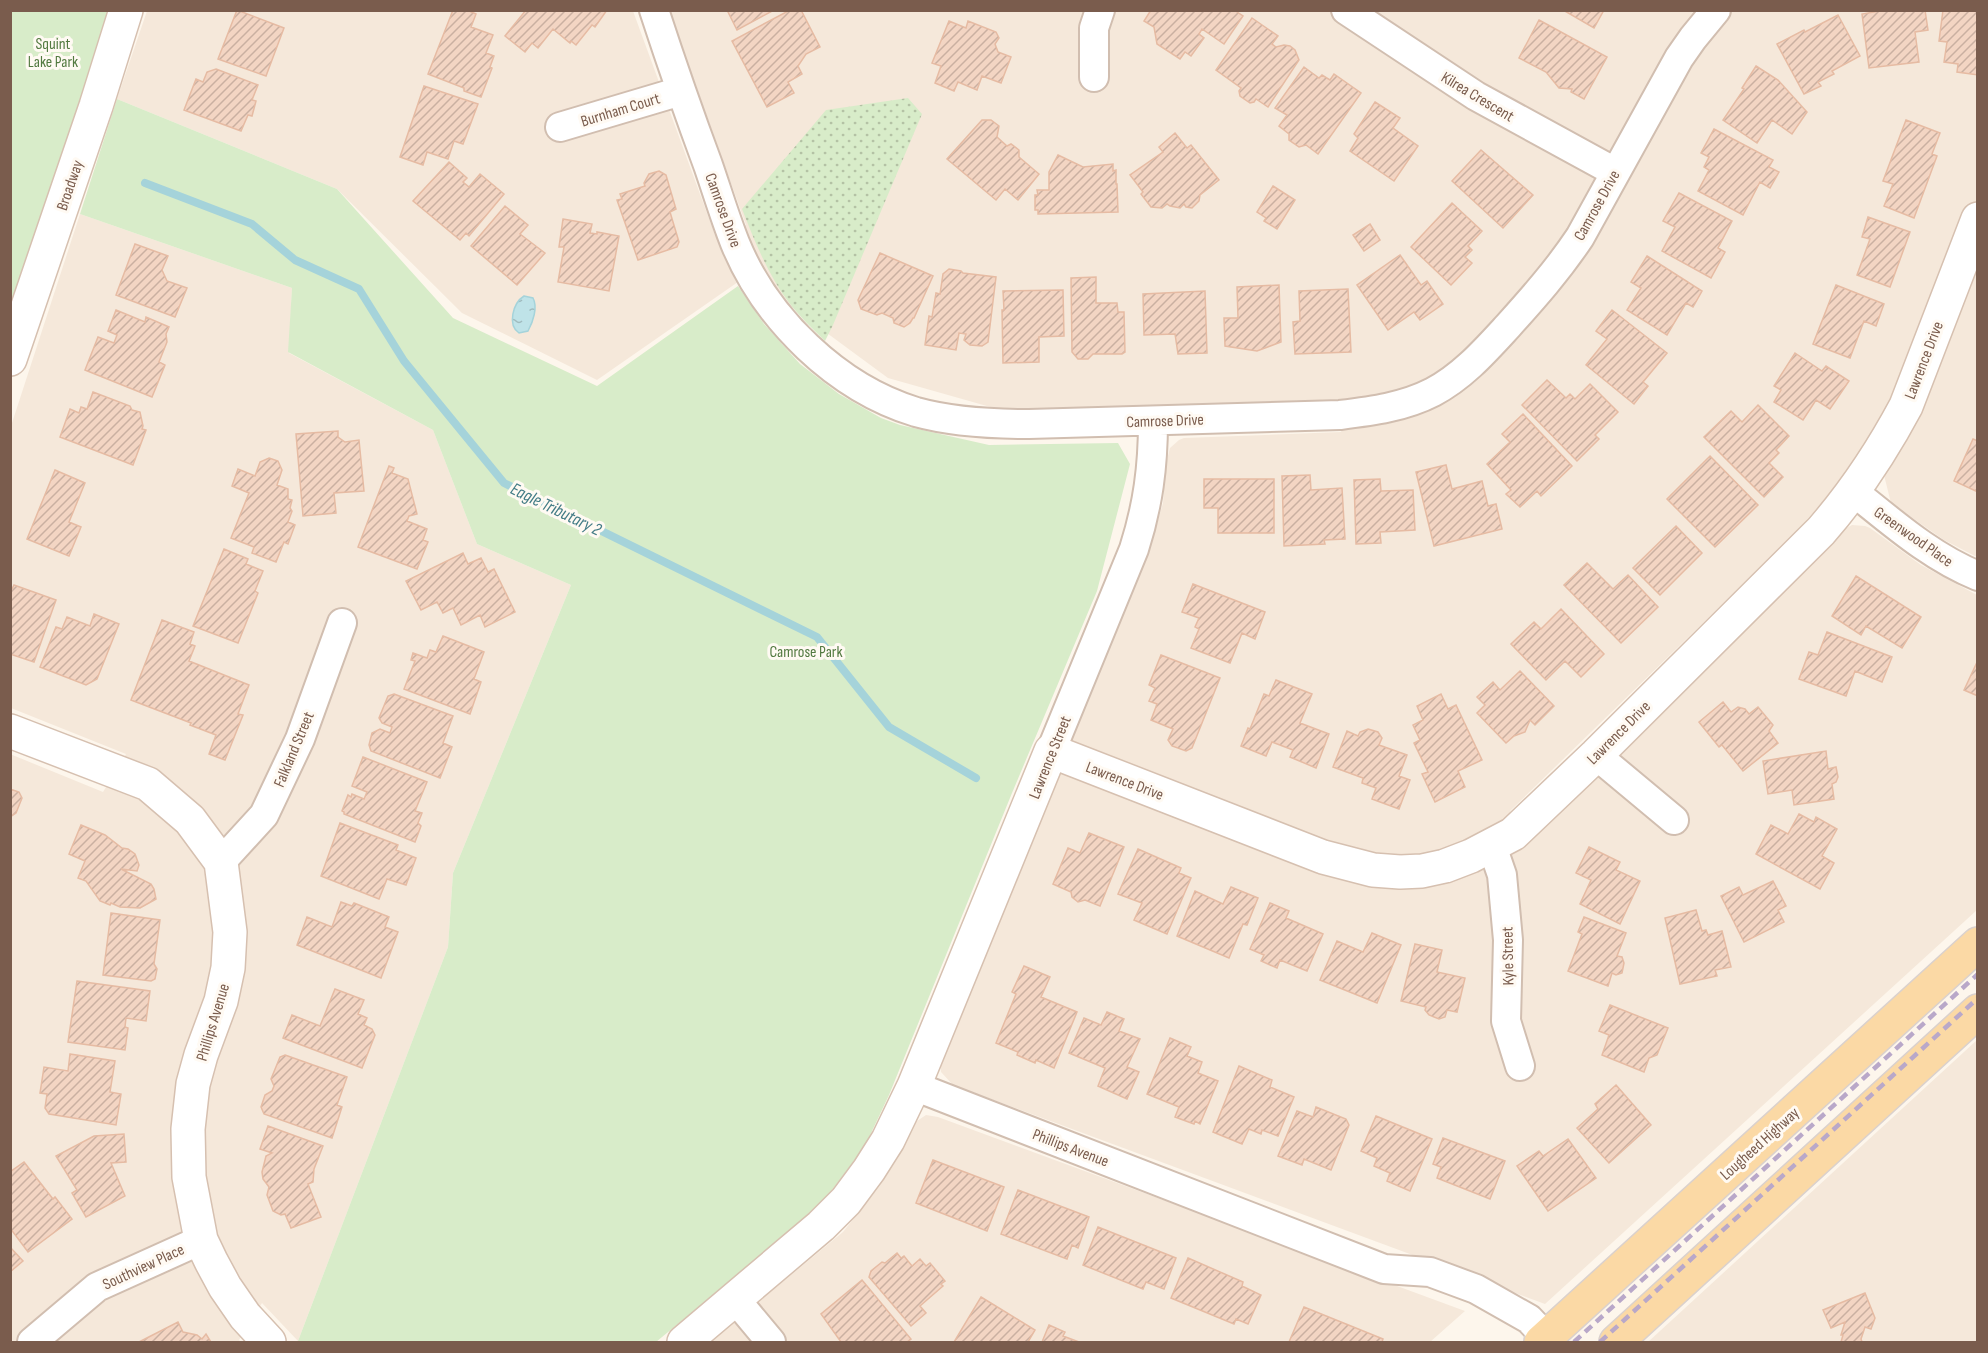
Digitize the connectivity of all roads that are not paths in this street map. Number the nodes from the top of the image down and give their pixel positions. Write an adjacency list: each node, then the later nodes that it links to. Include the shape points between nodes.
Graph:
1 (126, 10): 11 (street, Broadway)
2 (654, 10): 7 (street, Camrose Drive)
3 (1100, 10): 6 (street, via 1094,28)
4 (1346, 10): 9 (street, Kilrea Crescent, via 1476,96)
5 (1716, 10): 9 (street, Camrose Drive, via 1679,58)
6 (1094, 77)
7 (681, 91): 8 (street, Burnham Court); 12 (street, Camrose Drive, via 743,259 778,314 807,347 838,373 870,393 937,417 996,424)
8 (560, 127)
9 (1615, 172): 12 (street, Camrose Drive, via 1580,237 1549,281 1473,363 1433,392 1391,407 1340,415)
10 (1977, 219): 13 (street, Lawrence Drive, via 1906,406)
11 (10, 359)
12 (1153, 421): 17 (street, Lawrence Street, via 1151,477 1141,528)
13 (1854, 492): 14 (street, Greenwood Place, via 1927,549); 18 (street, Lawrence Drive, via 1821,531)
14 (1977, 576)
15 (342, 623): 21 (street, Falkland Street, via 300,739 264,815)
16 (10, 731): 21 (street, Phillips Avenue, via 148,784 190,820)
17 (1051, 751): 20 (street, Lawrence Drive, via 1348,864 1400,872 1422,871 1445,866); 25 (street, Lawrence Street)
18 (1596, 755): 19 (street); 20 (street, Lawrence Drive, via 1513,834)
19 (1674, 820)
20 (1492, 846): 24 (street, Kyle Street, via 1502,875 1508,940 1506,1021)
21 (221, 862): 26 (street, Phillips Avenue, via 230,932 228,968 193,1084 188,1129 189,1177)
22 (1977, 944): 28 (main road, Lougheed Highway)
23 (1977, 1011): 33 (main road)
24 (1520, 1066)
25 (914, 1086): 27 (street, via 888,1140 846,1201); 28 (street, Phillips Avenue, via 1384,1269 1430,1272 1476,1289 1529,1319)
26 (201, 1240): 29 (street, Southview Place, via 97,1287); 30 (street, Phillips Avenue, via 225,1287)
27 (736, 1300): 31 (street); 32 (street)
28 (1544, 1340)
29 (32, 1342)
30 (269, 1342)
31 (684, 1342)
32 (771, 1342)
33 (1616, 1342)

